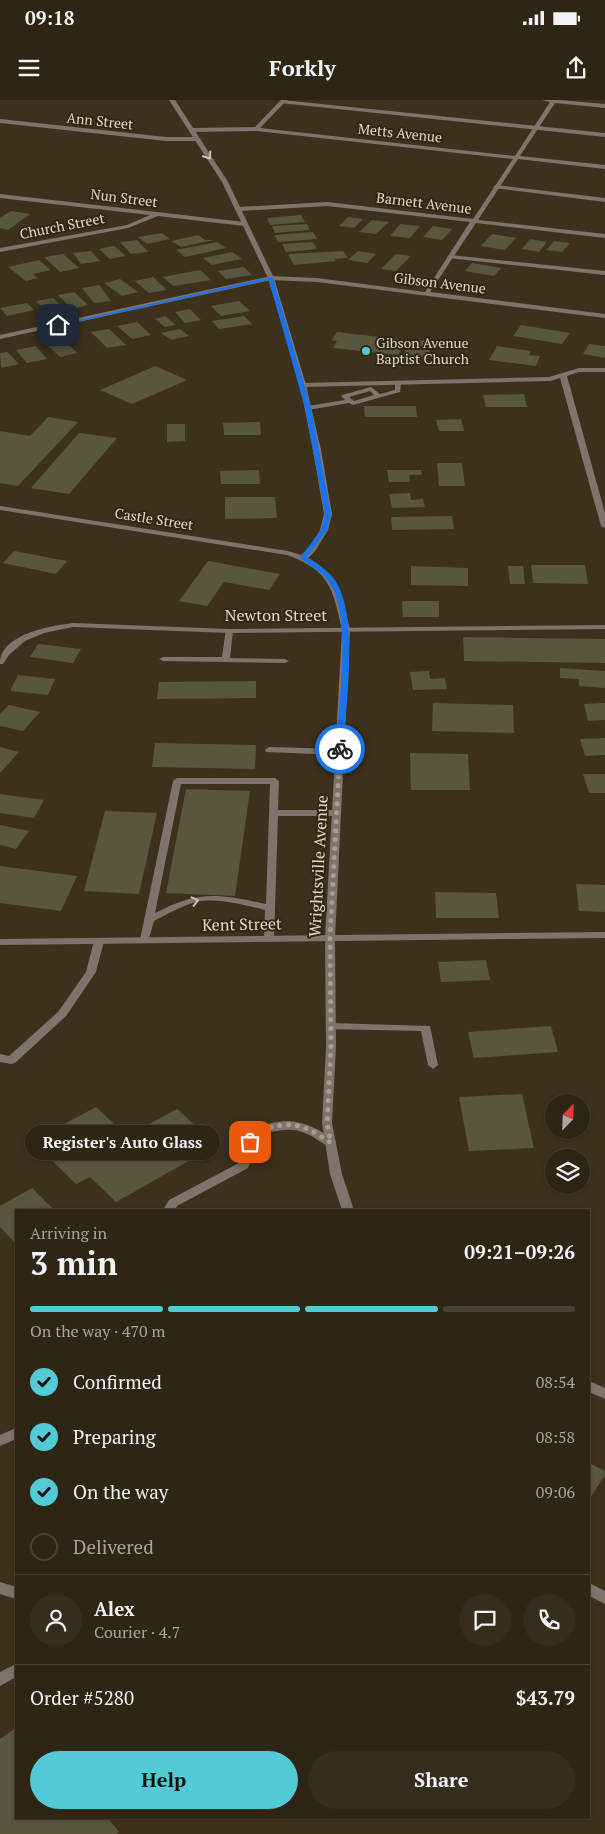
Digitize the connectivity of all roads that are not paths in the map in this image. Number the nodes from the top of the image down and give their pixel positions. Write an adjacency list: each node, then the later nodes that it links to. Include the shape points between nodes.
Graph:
1 (172, 100): 9 (street)
2 (545, 100): 3 (street)
3 (554, 100): 5 (street); 7 (street)
4 (283, 101): 7 (street); 8 (street)
5 (605, 106)
6 (0, 121): 11 (street, Ann Street, via 166,139)
7 (536, 128): 10 (street); 12 (street)
8 (256, 129): 9 (street, Metts Avenue); 12 (street, Metts Avenue)
9 (192, 130): 11 (street)
10 (605, 135)
11 (198, 139): 17 (street, one-way to 17)
12 (516, 157): 13 (street, Metts Avenue); 14 (street)
13 (605, 167)
14 (496, 187): 16 (street); 19 (street)
15 (0, 196): 18 (street, Nun Street)
16 (605, 200)
17 (239, 209): 19 (street, Barnett Avenue, via 320,204); 20 (street)
18 (157, 214): 20 (street, Nun Street); 22 (street, Church Street, via 128,226)
19 (474, 221): 21 (street, Barnett Avenue); 23 (street)
20 (244, 224): 25 (street)
21 (605, 236)
22 (0, 250)
23 (450, 257): 24 (street); 26 (street)
24 (605, 274)
25 (271, 278): 26 (street, Gibson Avenue, via 317,280); 28 (street, Gibson Avenue); 32 (street)
26 (426, 294): 27 (street, Gibson Avenue)
27 (605, 316)
28 (0, 337)
29 (605, 370): 30 (street, via 579,370)
30 (563, 375): 31 (street, via 550,379); 38 (street)
31 (398, 383): 33 (street); 34 (street, via 398,391)
32 (303, 385): 33 (street); 36 (street)
33 (370, 386): 34 (street); 35 (street, via 344,396)
34 (380, 397): 35 (street)
35 (349, 401): 36 (street)
36 (308, 408): 39 (street, via 328,514 324,530)
37 (0, 508): 39 (street, Castle Street, via 271,550)
38 (605, 526)
39 (303, 558): 41 (street, Wrightsville Avenue, via 321,569 334,584)
40 (605, 627): 41 (street, Newton Street)
41 (346, 630): 42 (street, Newton Street); 48 (street, Wrightsville Avenue)
42 (230, 631): 44 (street); 46 (street, Newton Street, via 73,625 38,632 15,644)
43 (163, 659): 44 (street)
44 (226, 660): 45 (street)
45 (285, 661)
46 (0, 662)
47 (269, 750): 48 (street)
48 (340, 752): 50 (street, Wrightsville Avenue)
49 (275, 813): 50 (street); 51 (street); 52 (street, via 275,781 177,781)
50 (336, 813): 54 (street, Wrightsville Avenue)
51 (270, 908): 52 (street, one-way to 51, via 182,904 205,898); 55 (street)
52 (150, 919): 56 (street)
53 (605, 935): 54 (street, Kent Street)
54 (330, 938): 55 (street, Kent Street); 59 (street, Wrightsville Avenue)
55 (269, 939): 56 (street, Kent Street)
56 (145, 940): 57 (street, Kent Street)
57 (99, 941): 58 (street, Kent Street); 60 (street, via 91,972 62,1014 10,1060)
58 (0, 942)
59 (331, 1028): 61 (street, via 426,1028); 62 (street, Wrightsville Avenue, via 327,1124)
60 (0, 1058)
61 (433, 1065)
62 (331, 1143): 63 (street, via 310,1128 287,1124 255,1133 244,1165 173,1203); 64 (street, Wrightsville Avenue, via 336,1174)
63 (170, 1209)
64 (348, 1209)
65 (590, 1386): 66 (street)
66 (604, 1393)
67 (15, 1434): 68 (street)
68 (0, 1441)
69 (0, 1588): 71 (street)
70 (590, 1590): 72 (street)
71 (15, 1593)
72 (605, 1598)
73 (15, 1671): 74 (street)
74 (0, 1680)

